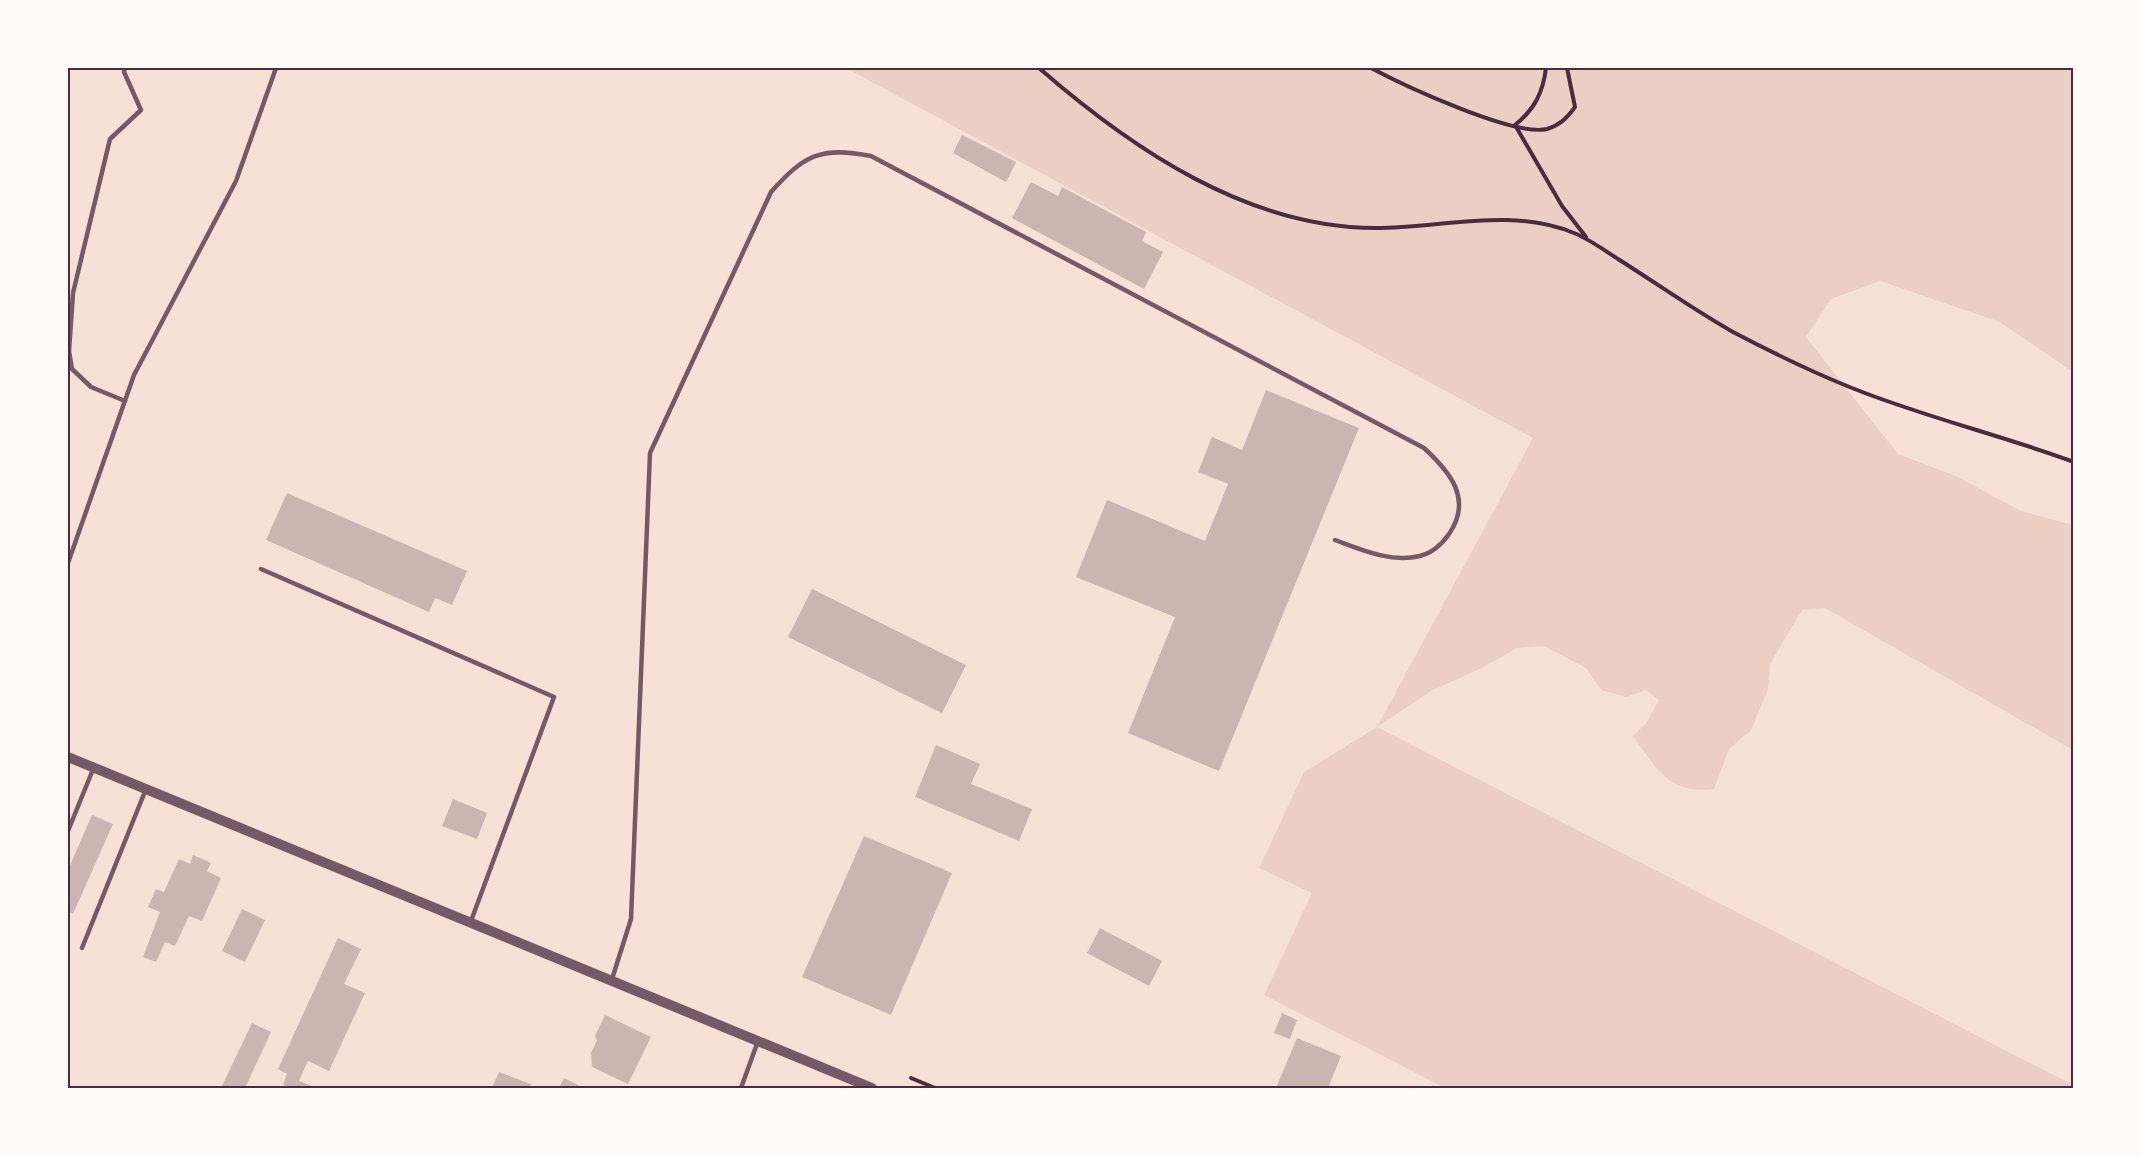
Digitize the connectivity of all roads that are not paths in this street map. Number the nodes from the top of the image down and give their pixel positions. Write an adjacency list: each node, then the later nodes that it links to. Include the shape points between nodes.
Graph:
1 (125, 68): 3 (lane, via 141,110 110,139 73,293 69,351 72,369 91,387)
2 (276, 68): 3 (lane, via 236,181 134,375)
3 (125, 401): 5 (lane)
4 (1335, 540): 13 (lane, via 1392,558 1421,556 1442,544 1456,524 1460,499 1449,471 1424,448 871,156 840,150 812,156 789,172 771,192 650,453 631,919)
5 (68, 563)
6 (261, 569): 11 (lane, via 554,697)
7 (68, 757): 8 (street)
8 (94, 767): 9 (street); 10 (lane)
9 (146, 789): 11 (street); 12 (lane)
10 (68, 831)
11 (470, 923): 13 (street)
12 (82, 948)
13 (611, 981): 14 (street)
14 (758, 1041): 15 (lane); 16 (street)
15 (741, 1089)
16 (872, 1089)

